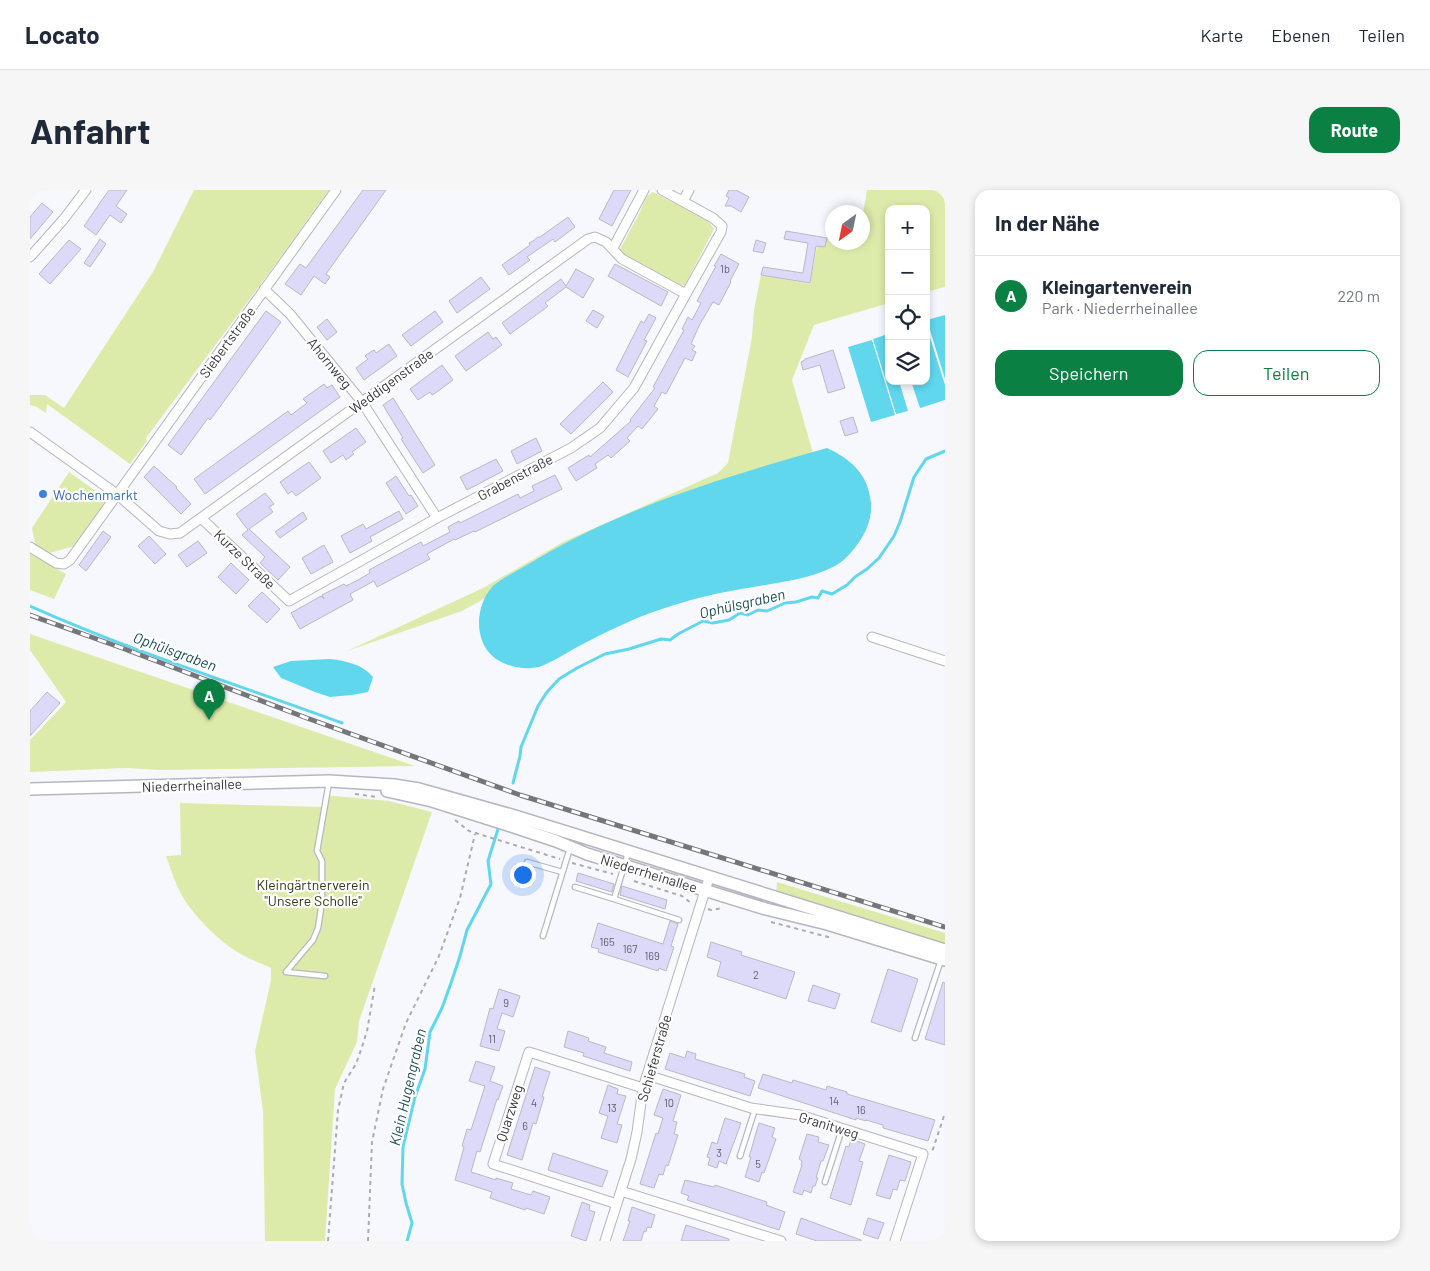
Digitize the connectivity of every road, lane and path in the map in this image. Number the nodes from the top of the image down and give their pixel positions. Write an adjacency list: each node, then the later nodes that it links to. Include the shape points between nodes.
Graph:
1 (86, 190): 8 (street)
2 (336, 190): 9 (street, Siebertstraße)
3 (644, 190): 7 (street)
4 (662, 190): 6 (street)
5 (689, 190): 6 (street)
6 (683, 201): 10 (street, Grabenstraße, via 722,226)
7 (613, 248): 10 (street, Weddigenstraße, via 622,259); 11 (street, Weddigenstraße, via 595,237 588,239)
8 (30, 257)
9 (264, 290): 11 (street, Ahornweg, via 290,314); 13 (street, Siebertstraße)
10 (686, 294): 15 (street, Grabenstraße, via 634,388 600,428 571,448)
11 (362, 402): 14 (street, Weddigenstraße); 15 (street, Ahornweg)
12 (30, 432): 13 (street)
13 (118, 494): 14 (street, Weddigenstraße, via 159,531 180,534); 16 (street, Siebertstraße, via 64,564 56,563)
14 (202, 518): 17 (street, Kurze Straße)
15 (437, 518): 17 (street, Grabenstraße)
16 (30, 548)
17 (289, 601)
18 (872, 636): 19 (street)
19 (945, 661)
20 (330, 781): 21 (main road, Niederrheinallee); 22 (main road, Niederrheinallee); 39 (lane, via 316,850 322,862 318,928 286,972)
21 (354, 783): 24 (main road, Niederrheinallee, via 420,789); 27 (main road, Niederrheinallee, via 432,802)
22 (30, 789)
23 (475, 833): 54 (path, via 457,906 439,956 406,1024 384,1089 372,1142)
24 (574, 835): 27 (lane); 28 (main road, Niederrheinallee)
25 (482, 836): 26 (path)
26 (505, 843)
27 (570, 847): 30 (main road, Niederrheinallee); 31 (lane)
28 (628, 852): 30 (lane); 32 (main road, Niederrheinallee)
29 (527, 862): 31 (lane)
30 (624, 866): 34 (main road, Niederrheinallee); 35 (lane)
31 (562, 872): 37 (lane)
32 (709, 878): 34 (street, Schieferstraße); 38 (main road, Niederrheinallee)
33 (575, 887): 35 (lane)
34 (705, 890): 38 (main road, Niederrheinallee, via 766,910); 42 (street, Schieferstraße)
35 (614, 899): 36 (lane)
36 (679, 920)
37 (543, 936)
38 (944, 956): 41 (lane)
39 (325, 976)
40 (376, 985): 53 (path, via 367,1031 356,1064 344,1084 338,1110)
41 (914, 1038)
42 (647, 1075): 43 (street, Schieferstraße); 44 (street, Granitweg)
43 (643, 1088): 50 (street, Schieferstraße, via 633,1150); 51 (street, Quarzweg, via 529,1052 493,1164)
44 (756, 1109): 46 (street, Granitweg, via 800,1115); 48 (lane)
45 (945, 1113): 47 (path, via 933,1149)
46 (842, 1129): 47 (street, Granitweg); 49 (lane)
47 (923, 1154): 57 (street)
48 (740, 1156)
49 (825, 1182)
50 (621, 1191): 51 (street, Schieferstraße); 56 (street)
51 (617, 1204): 55 (street, Schieferstraße)
52 (945, 1235): 58 (path)
53 (328, 1241)
54 (368, 1241)
55 (605, 1241)
56 (781, 1241)
57 (895, 1241)
58 (943, 1241)

